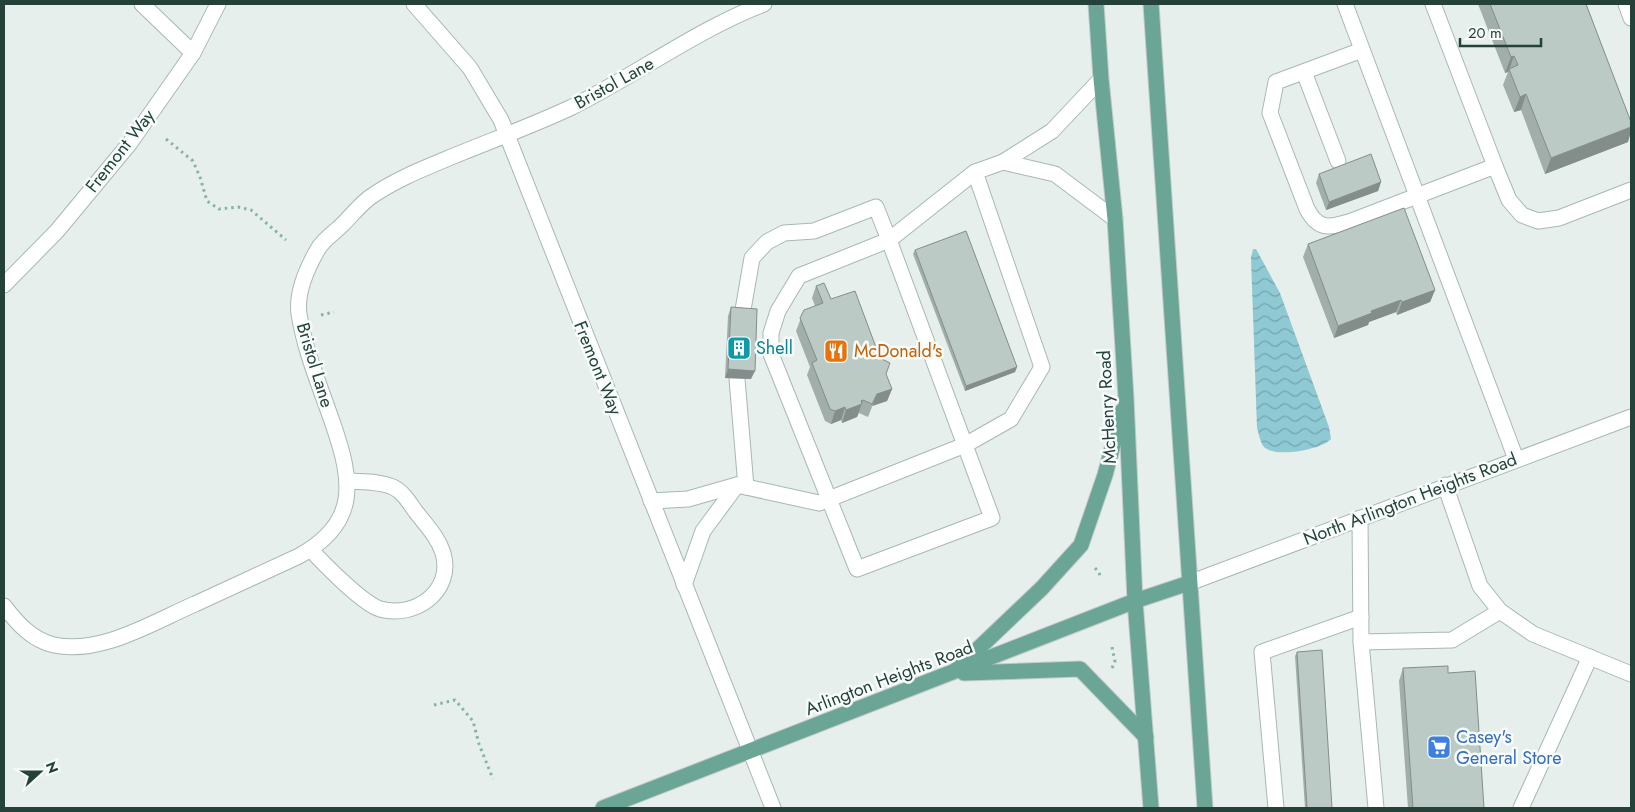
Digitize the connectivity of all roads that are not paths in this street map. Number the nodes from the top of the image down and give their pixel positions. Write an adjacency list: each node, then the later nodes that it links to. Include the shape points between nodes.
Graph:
1 (142, 4): 12 (street)
2 (218, 4): 12 (street, Fremont Way)
3 (414, 4): 15 (street, Fremont Way, via 470,68 501,120)
4 (764, 4): 15 (street, Bristol Lane, via 718,25 572,106)
5 (1096, 4): 14 (main road, McHenry Road)
6 (1151, 4): 36 (main road)
7 (1345, 4): 11 (street)
8 (1433, 4): 18 (street)
9 (1626, 4): 10 (street)
10 (1631, 18)
11 (1362, 50): 13 (street); 21 (street)
12 (193, 53): 24 (street, Fremont Way, via 130,143 57,231)
13 (1304, 72): 16 (street); 21 (street, via 1276,82 1270,113 1312,219 1320,225 1334,227)
14 (1101, 79): 17 (street, via 1052,131); 22 (main road, McHenry Road)
15 (506, 136): 29 (street, Bristol Lane, via 419,170 369,199 319,248 302,283 299,312 305,340 341,448); 33 (street, Fremont Way)
16 (1338, 161)
17 (1003, 162): 19 (street); 22 (street, via 1055,174)
18 (1495, 166): 20 (street, via 1509,200 1522,215 1538,221 1559,218); 21 (street)
19 (975, 172): 23 (street); 27 (street, via 1042,366 1011,419)
20 (1631, 190)
21 (1417, 195): 28 (street)
22 (1115, 219): 25 (main road, McHenry Road)
23 (889, 240): 27 (street); 31 (street, via 876,207 814,232 784,233 767,242 752,258 741,317 737,379); 32 (street, via 799,276 778,311 771,333 771,354)
24 (4, 285)
25 (1126, 398): 38 (main road, McHenry Road); 44 (main road, via 1081,545 1042,588)
26 (1631, 417): 28 (street, North Arlington Heights Road)
27 (965, 445): 32 (street); 32 (street, via 992,518 857,570)
28 (1516, 459): 30 (street, North Arlington Heights Road)
29 (348, 481): 35 (street, Bristol Lane, via 346,502 338,522); 35 (street, via 380,483 401,492 437,540 443,554 445,567 437,590 418,607 407,611 379,608 335,575)
30 (1445, 485): 34 (street, North Arlington Heights Road); 40 (street, via 1480,586)
31 (741, 486): 32 (street, via 819,503); 33 (street, via 688,499); 37 (street, via 702,531)
32 (829, 499)
33 (650, 501): 37 (street, Fremont Way)
34 (1360, 518): 36 (street, North Arlington Heights Road); 41 (street)
35 (311, 550): 39 (street, Bristol Lane, via 123,636 88,646 62,646 42,641 22,627)
36 (1189, 583): 38 (main road, Arlington Heights Road); 51 (main road)
37 (684, 585): 47 (street, Fremont Way)
38 (1136, 601): 44 (main road, Arlington Heights Road); 46 (main road, McHenry Road)
39 (4, 606)
40 (1500, 611): 42 (street, via 1452,640); 43 (street, via 1533,634)
41 (1361, 617): 42 (street); 52 (street, via 1262,652)
42 (1361, 642): 53 (street)
43 (1590, 657): 45 (street); 54 (street)
44 (952, 673): 46 (main road, via 1080,669); 47 (main road, Arlington Heights Road)
45 (1631, 674)
46 (1146, 737): 50 (main road, McHenry Road)
47 (750, 752): 48 (main road, Arlington Heights Road); 49 (street, Fremont Way)
48 (603, 808)
49 (773, 808)
50 (1151, 808)
51 (1205, 808)
52 (1276, 808)
53 (1376, 808)
54 (1520, 808)

